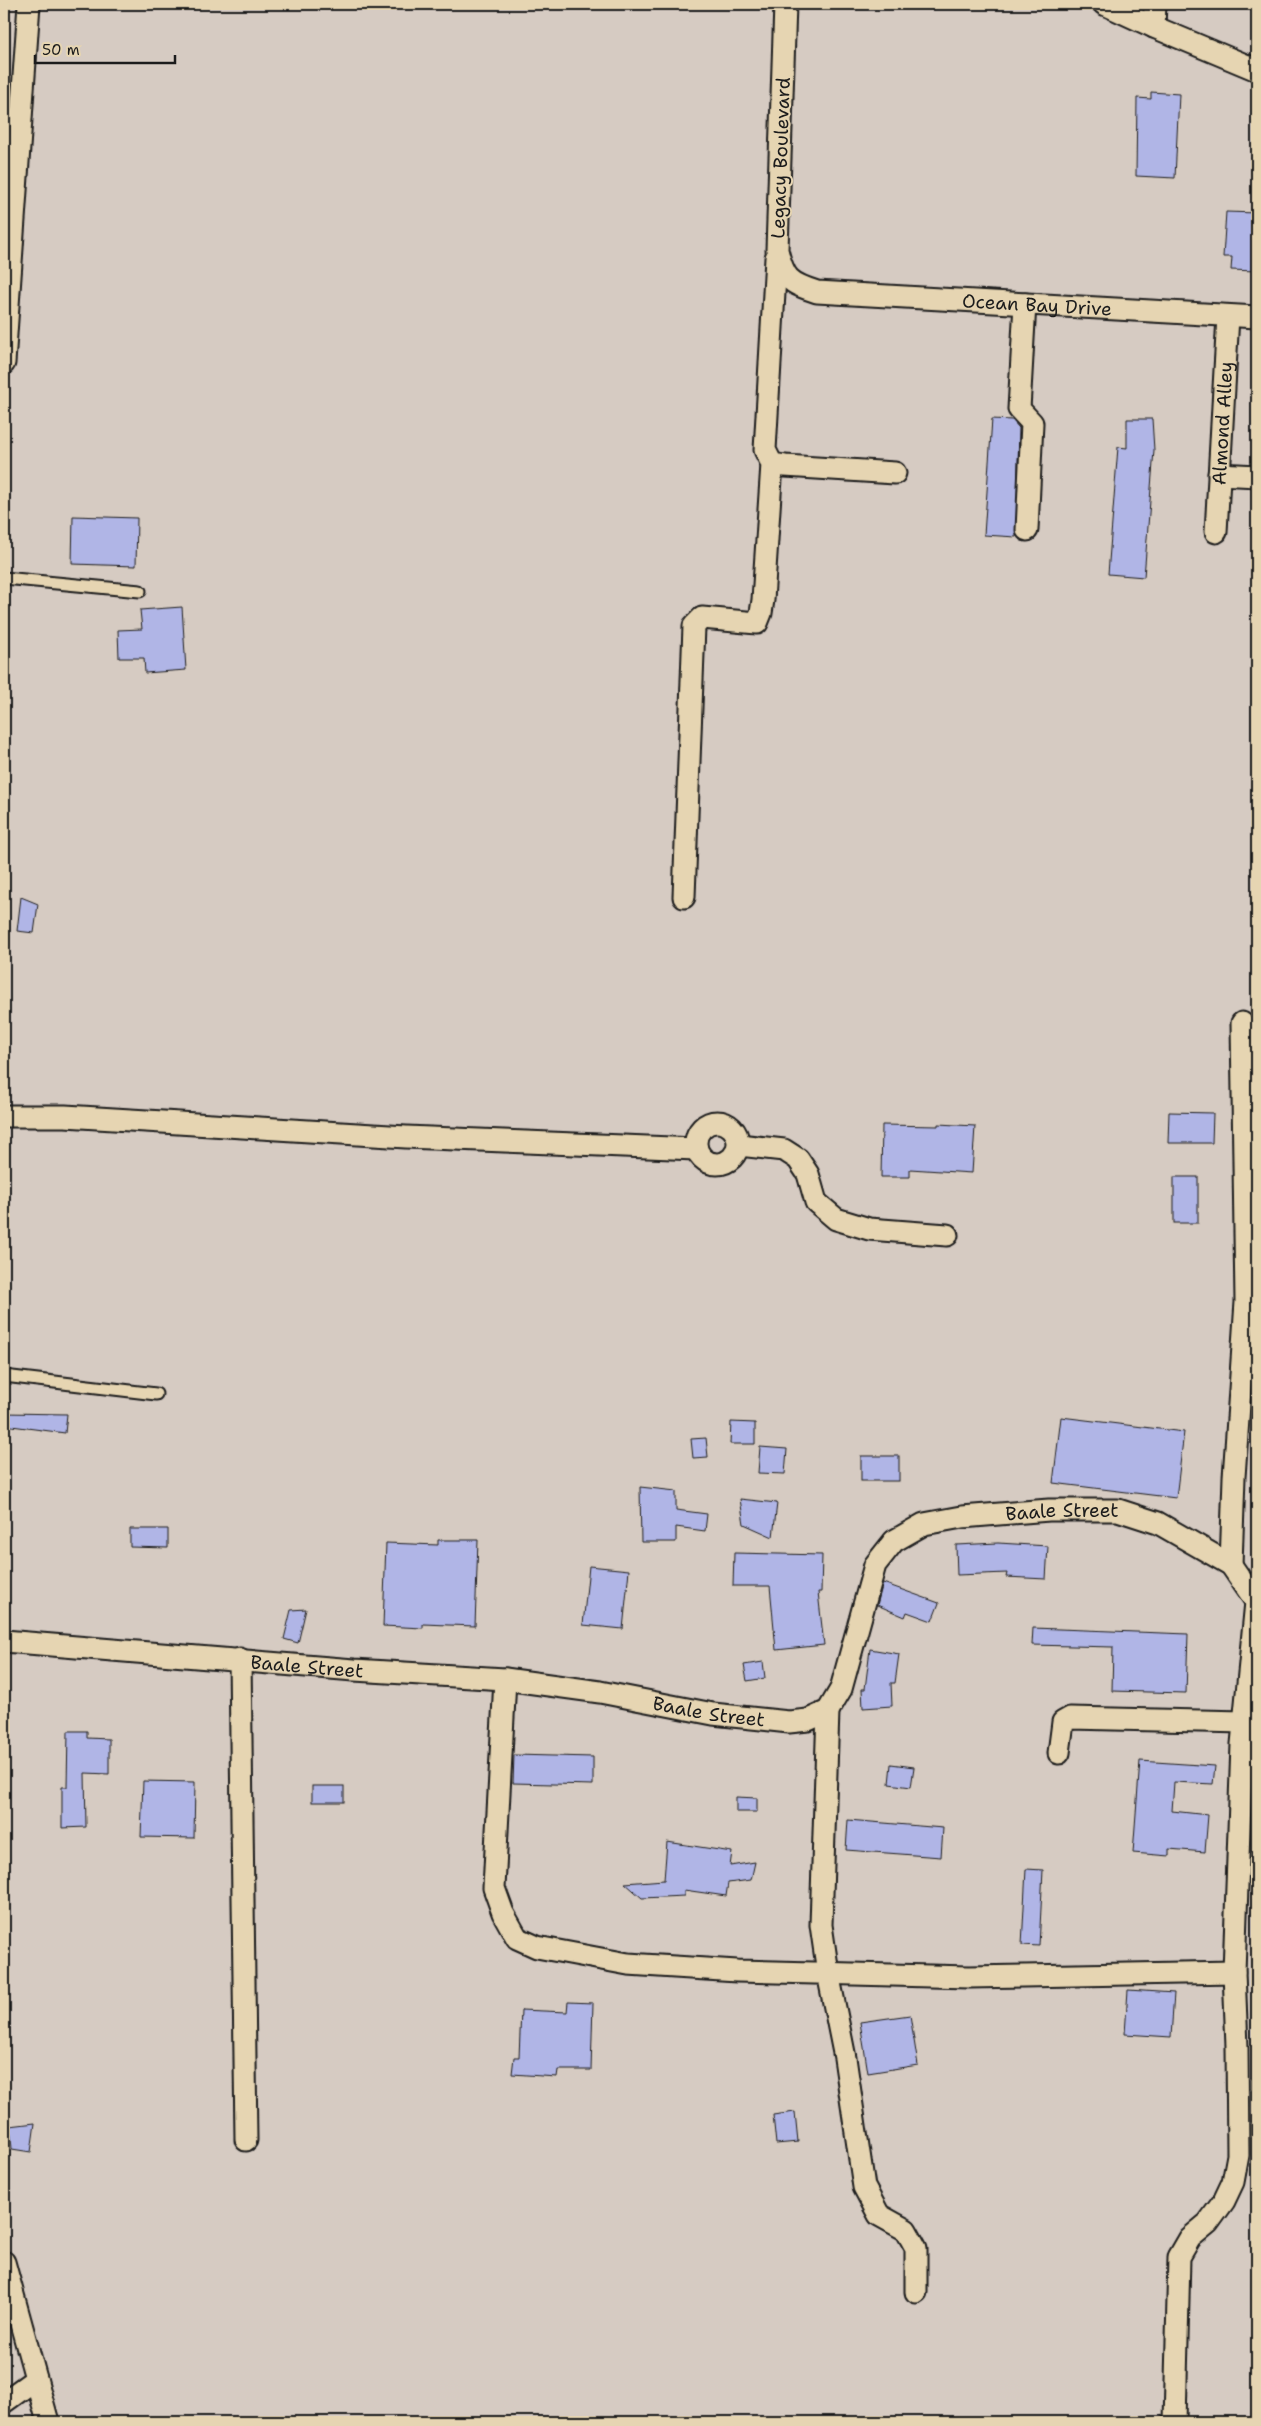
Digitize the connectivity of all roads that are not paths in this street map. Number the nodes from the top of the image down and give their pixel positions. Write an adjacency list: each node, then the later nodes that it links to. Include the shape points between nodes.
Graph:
1 (29, 4): 12 (street)
2 (785, 4): 7 (street, Legacy Boulevard)
3 (1104, 4): 5 (street)
4 (1155, 4): 5 (street)
5 (1154, 27): 6 (street)
6 (1257, 70)
7 (777, 250): 8 (street, Legacy Boulevard, via 783,274 802,287); 13 (street, via 765,450)
8 (817, 292): 9 (street, Ocean Bay Drive)
9 (1025, 304): 10 (street, Ocean Bay Drive); 17 (street, via 1018,409 1032,423)
10 (1228, 316): 11 (street, Ocean Bay Drive); 15 (street, Almond Alley)
11 (1257, 317)
12 (4, 363)
13 (772, 464): 14 (street); 21 (street, via 763,600 757,623 702,618 694,626)
14 (895, 473)
15 (1219, 474): 16 (street); 18 (street, Almond Alley)
16 (1257, 476)
17 (1027, 530)
18 (1216, 532)
19 (4, 578): 20 (lane)
20 (140, 591)
21 (684, 897)
22 (1242, 1023): 29 (street, via 1246,1302)
23 (4, 1116): 25 (street, via 65,1116 406,1137)
24 (739, 1145): 25 (street, via 733,1159 719,1165 704,1161); 25 (street, via 735,1130 723,1122 708,1122 697,1133); 26 (street, via 784,1150 798,1159 808,1174 816,1202 836,1219 869,1229)
25 (696, 1149)
26 (946, 1234)
27 (4, 1376): 28 (lane)
28 (156, 1394)
29 (1231, 1565): 30 (street, Baale Street); 34 (street, Baale Street, via 1158,1523 1118,1510 1049,1510 962,1517 924,1524 894,1541 875,1566 841,1689)
30 (1257, 1602): 35 (street)
31 (4, 1641): 32 (street, Baale Street)
32 (240, 1659): 33 (street, Baale Street); 39 (street)
33 (505, 1679): 34 (street, Baale Street, via 600,1692 713,1714 789,1722 808,1720); 38 (street, via 494,1888 502,1913 517,1938 538,1947 628,1964)
34 (828, 1711): 38 (street, via 821,1925)
35 (1244, 1722): 36 (street, via 1070,1718 1062,1722); 37 (street)
36 (1059, 1754)
37 (1234, 1972): 38 (street, via 1028,1977); 45 (street, via 1238,2155 1233,2182 1224,2201 1208,2223 1190,2238 1179,2257)
38 (828, 1974): 41 (street, via 845,2058 864,2187 879,2215 906,2230 916,2248)
39 (246, 2140)
40 (4, 2262): 42 (street)
41 (916, 2292)
42 (36, 2379): 43 (street); 44 (street)
43 (4, 2402)
44 (48, 2422)
45 (1175, 2422)

